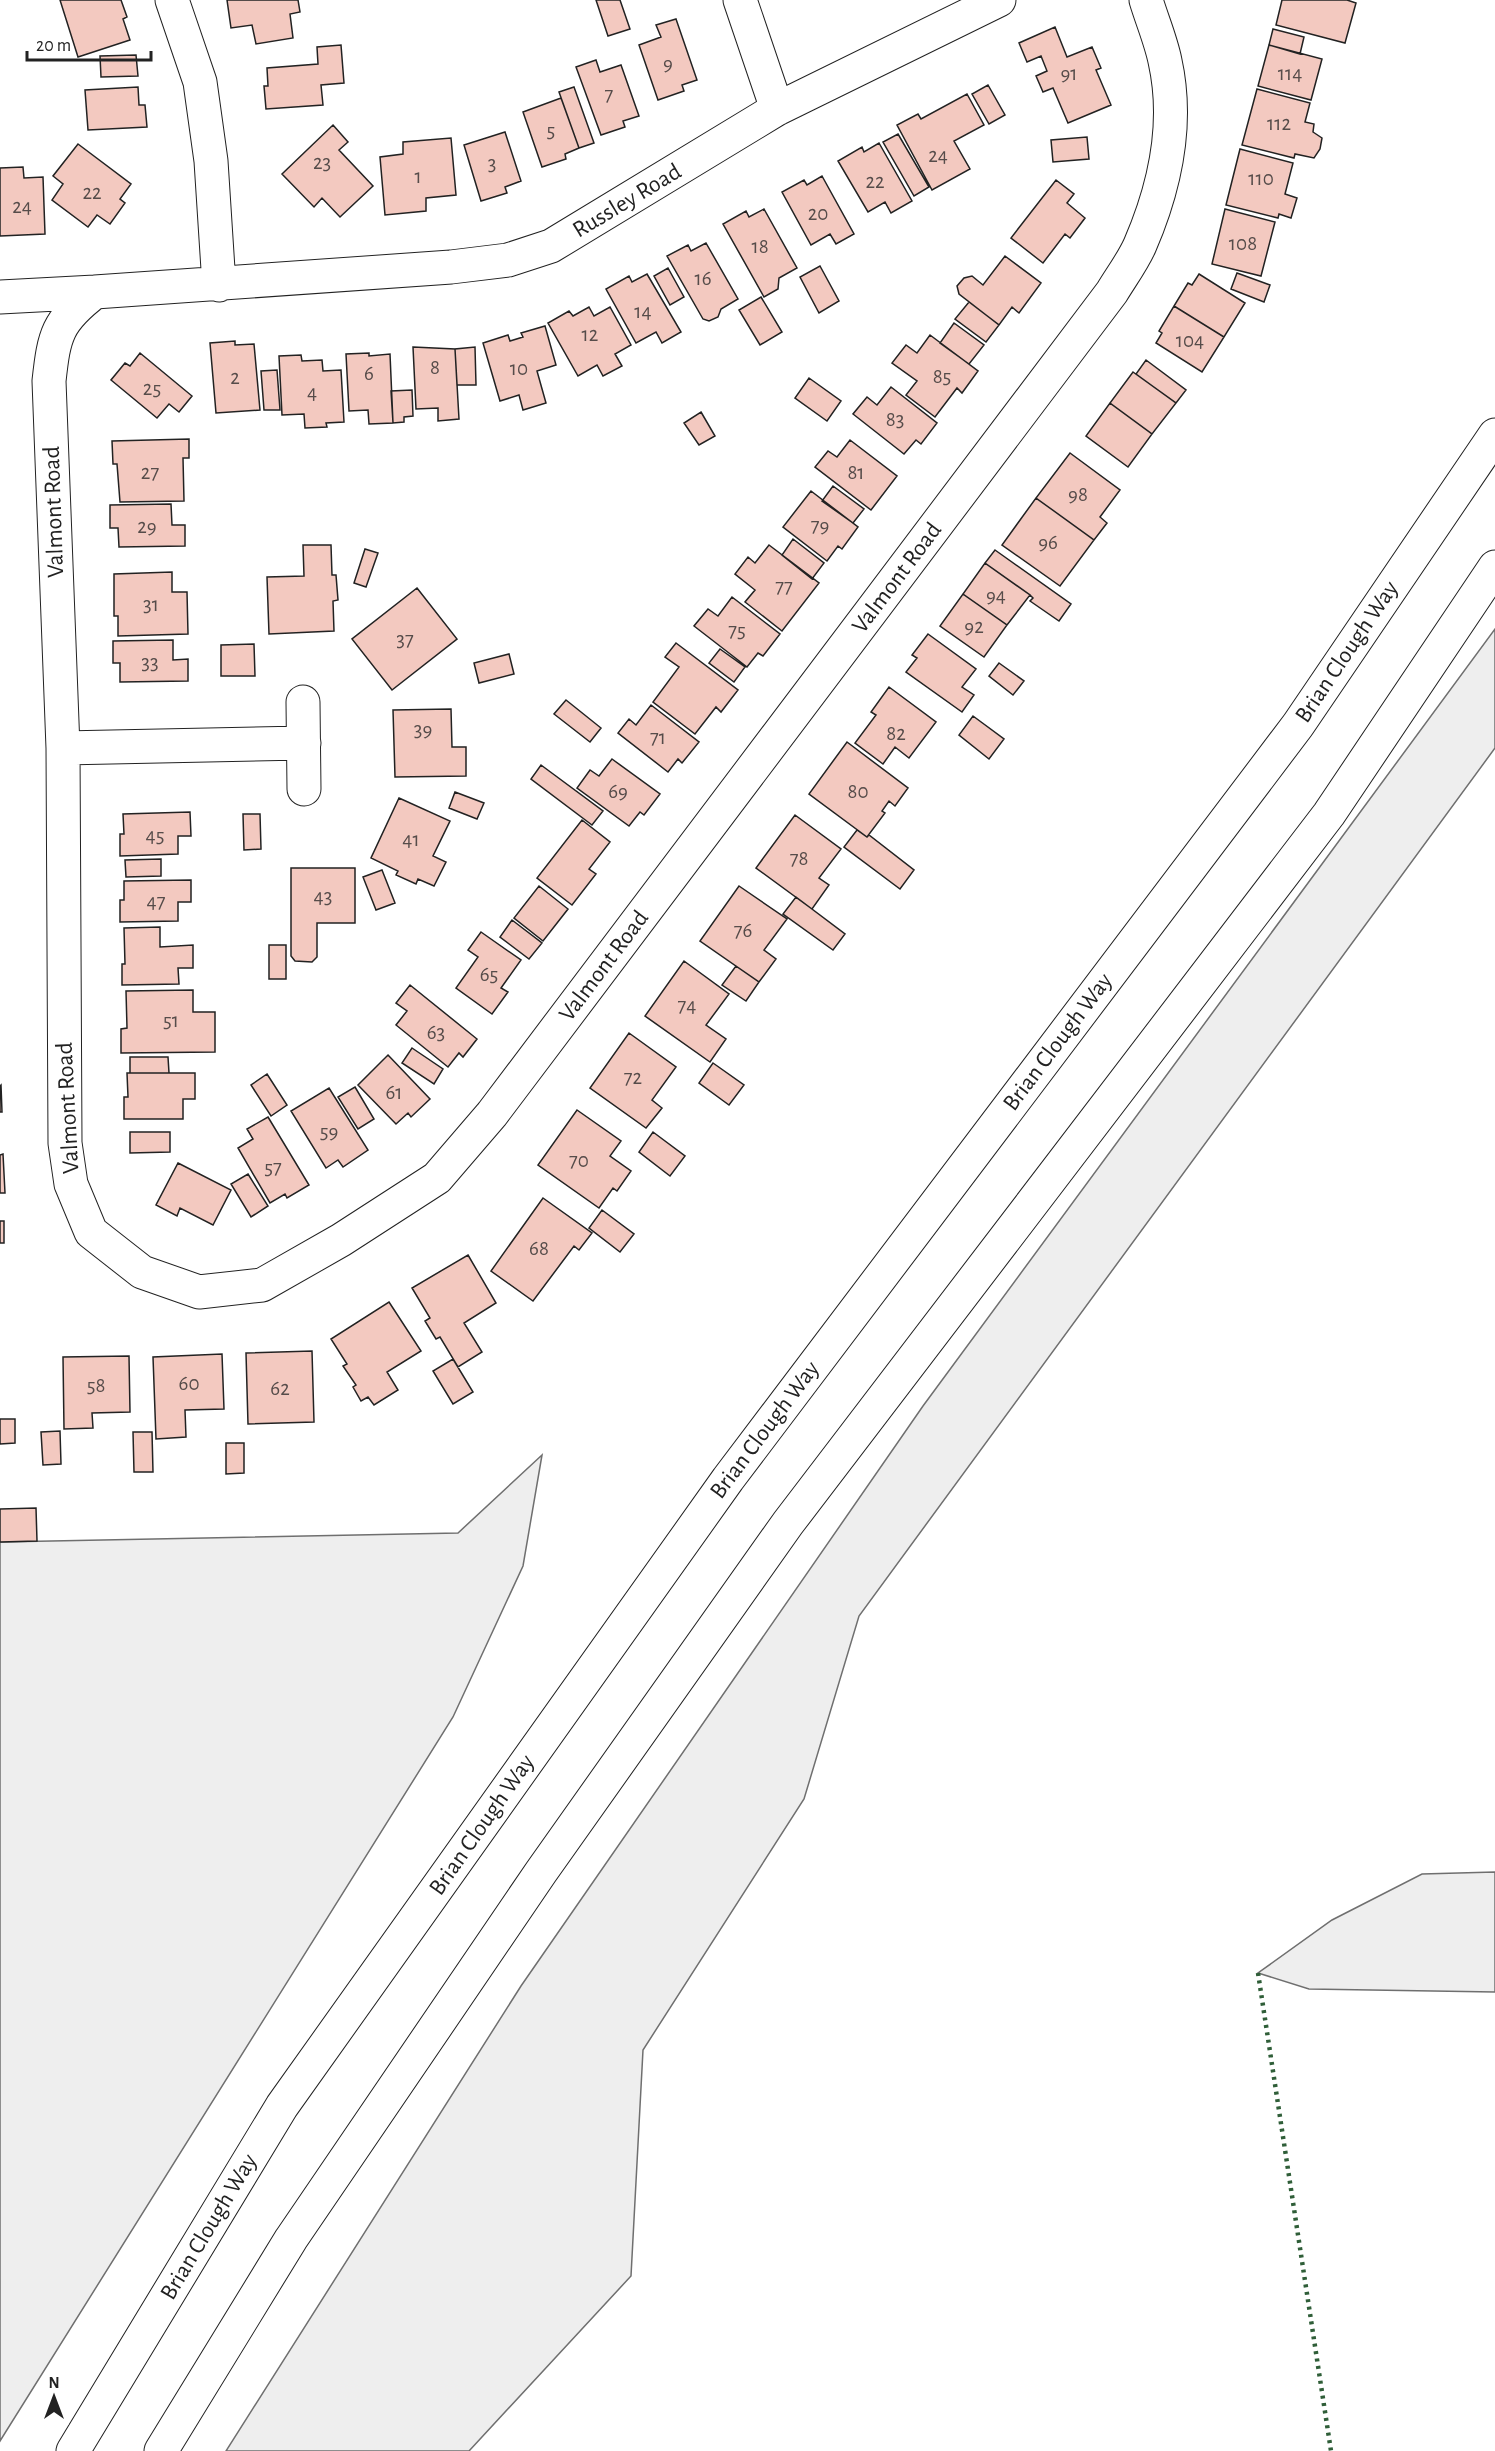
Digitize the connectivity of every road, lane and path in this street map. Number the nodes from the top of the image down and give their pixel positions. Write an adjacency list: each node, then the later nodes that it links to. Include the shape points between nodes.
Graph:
1 (172, 0): 6 (main road, via 200,82)
2 (740, 0): 5 (main road)
3 (999, 0): 5 (main road, Russley Road)
4 (1146, 0): 13 (main road, Valmont Road, via 1165,61 1172,120 1169,152 1140,247 1112,292 492,1114 437,1178 262,1285 199,1292 142,1272 91,1232 71,1184 65,1143)
5 (777, 110): 6 (main road, Russley Road, via 551,246 508,260)
6 (219, 285): 7 (main road)
7 (95, 292): 8 (main road); 13 (main road, Valmont Road, via 61,324 52,349 49,381)
8 (0, 297)
9 (1495, 435): 15 (main road, Brian Clough Way, via 1298,725 728,1479 282,2106)
10 (1495, 567): 16 (main road, via 1329,814 788,1523 568,1833 291,2239)
11 (303, 702): 12 (main road)
12 (304, 743): 13 (main road); 14 (main road)
13 (63, 748)
14 (304, 789)
15 (73, 2451)
16 (161, 2451)

